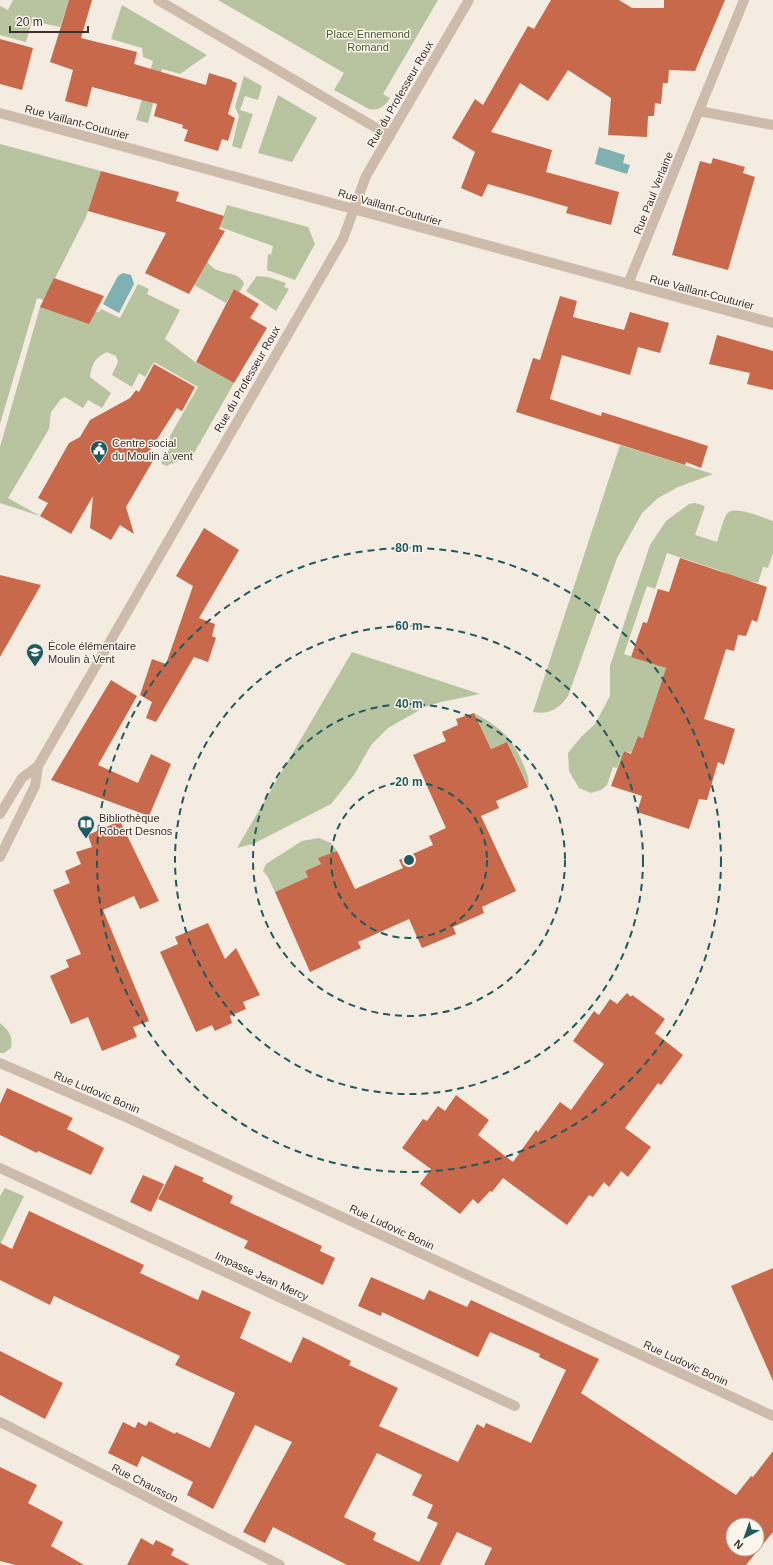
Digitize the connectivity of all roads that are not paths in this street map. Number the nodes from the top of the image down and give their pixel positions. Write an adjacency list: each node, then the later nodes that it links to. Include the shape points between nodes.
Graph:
1 (158, 0): 7 (street)
2 (470, 0): 7 (street, Rue du Professeur Roux)
3 (744, 0): 4 (street, Rue Paul Verlaine)
4 (700, 111): 6 (street); 9 (street, Rue Paul Verlaine)
5 (0, 113): 8 (street, Rue Vaillant-Couturier)
6 (773, 125)
7 (390, 136): 8 (street, Rue du Professeur Roux, via 366,176)
8 (354, 209): 9 (street, Rue Vaillant-Couturier); 11 (street, Rue du Professeur Roux, via 343,239)
9 (628, 284): 10 (street, Rue Vaillant-Couturier)
10 (773, 323)
11 (38, 766): 12 (street, Rue du Professeur Roux, via 22,778); 13 (street, Rue du Professeur Roux, via 35,786)
12 (0, 814)
13 (0, 857)
14 (0, 1063): 17 (street, Rue Ludovic Bonin, via 130,1119)
15 (0, 1168): 16 (street, Impasse Jean Mercy)
16 (515, 1406)
17 (773, 1416)
18 (0, 1422): 19 (street, Rue Chausson)
19 (280, 1565)

